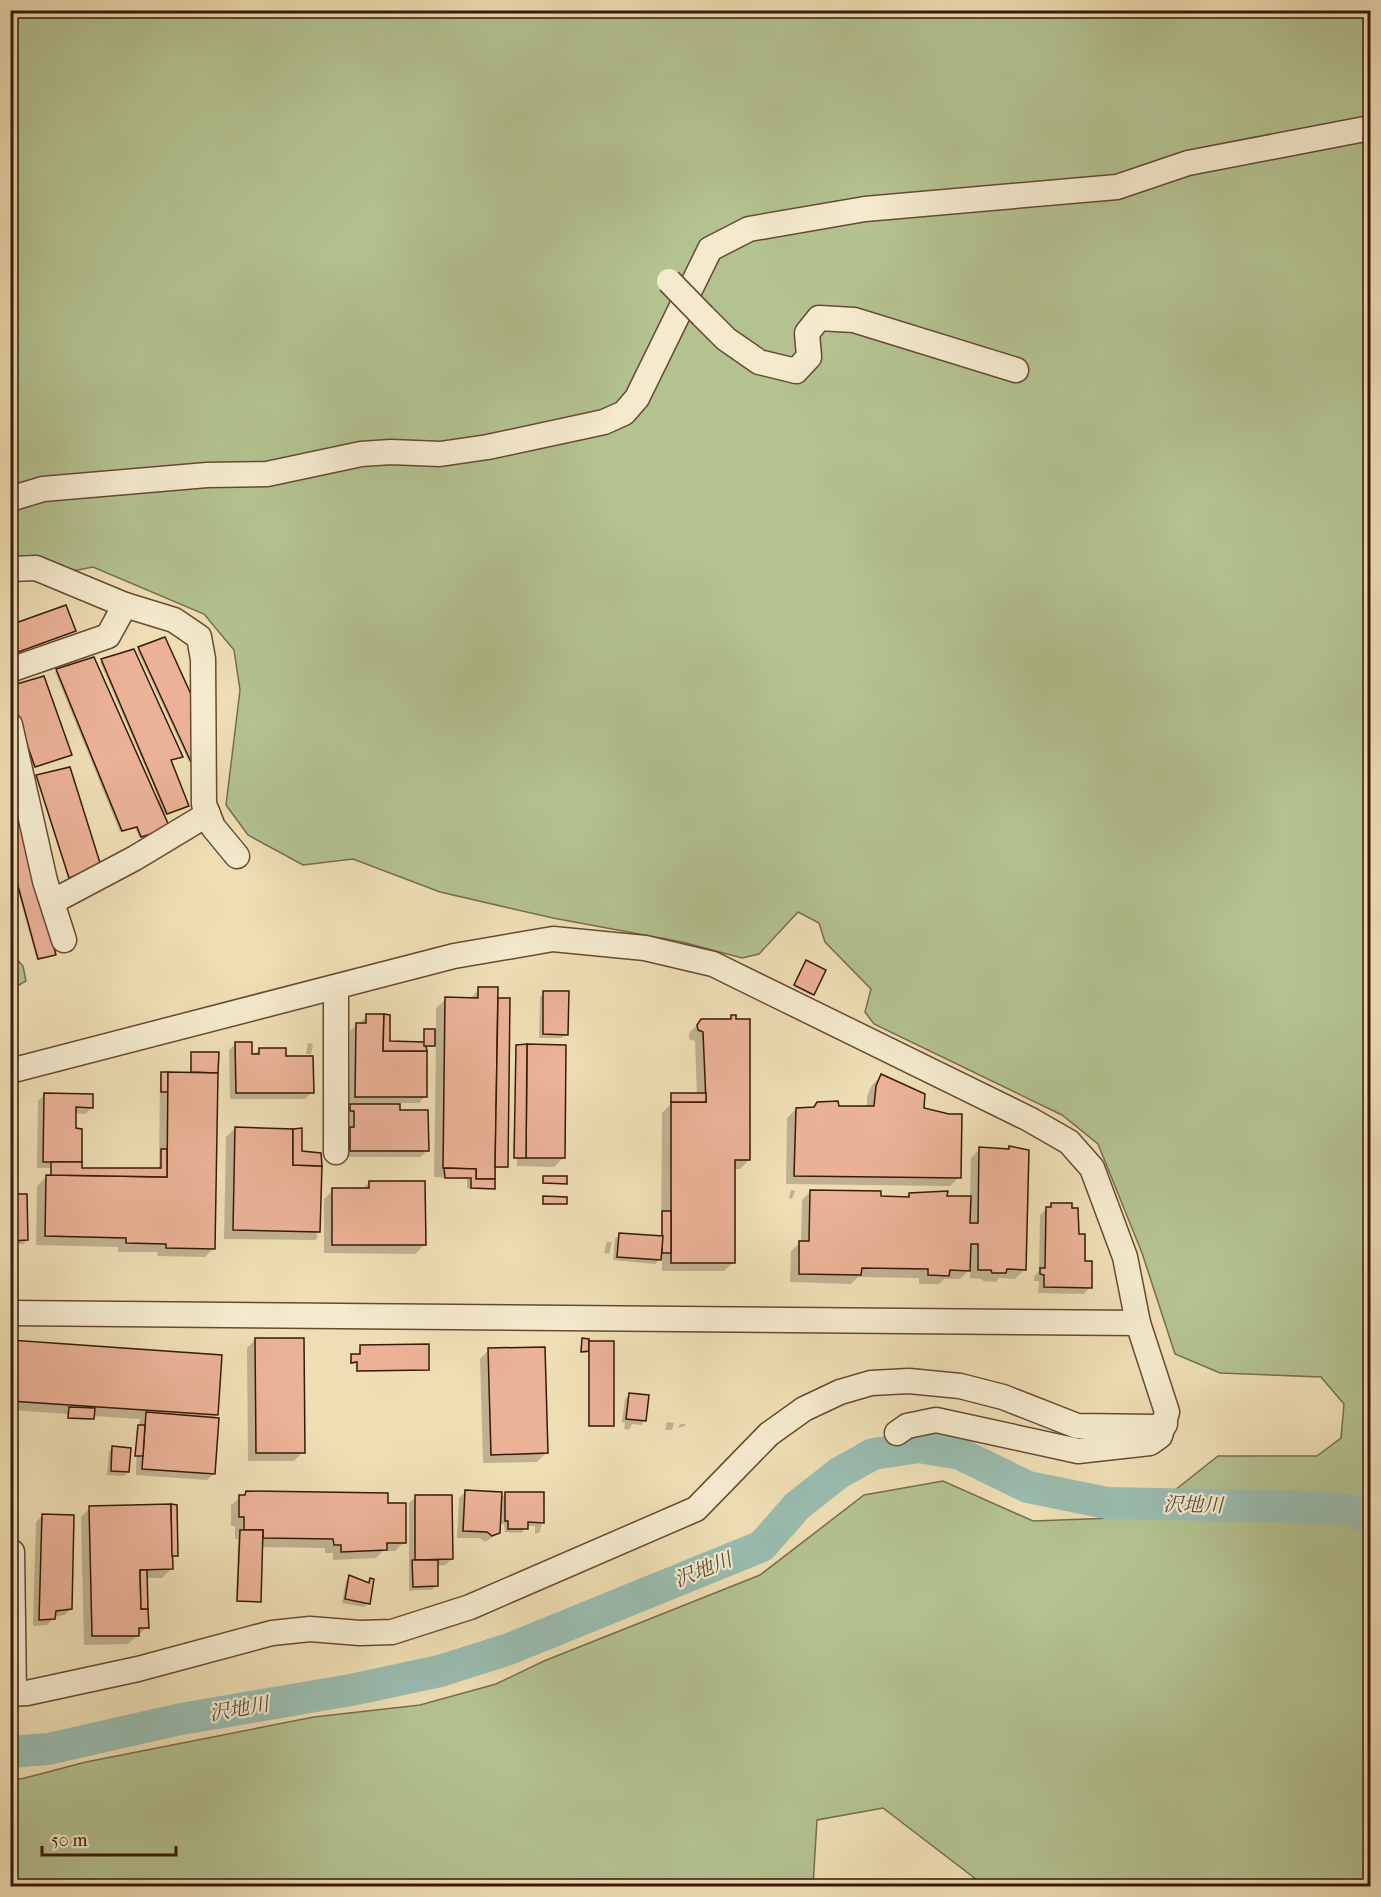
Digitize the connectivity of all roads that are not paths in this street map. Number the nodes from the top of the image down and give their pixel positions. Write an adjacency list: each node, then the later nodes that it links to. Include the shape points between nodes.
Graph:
1 (1371, 128): 4 (street, via 1188,163 1117,187 865,209 749,229 710,249 637,398 624,413 604,422 441,454 361,454 267,474 207,475 43,489)
2 (669, 281): 3 (street, bridge, via 726,339 759,362 796,371 809,357 807,333 819,318 854,320)
3 (1016, 370)
4 (10, 499)
5 (10, 569): 6 (street, via 36,567)
6 (125, 605): 7 (street, via 108,636); 9 (street, via 174,620 199,637 203,658 204,804)
7 (10, 670)
8 (10, 725): 11 (street)
9 (208, 814): 10 (street, via 213,827); 11 (street)
10 (237, 856)
11 (52, 902): 12 (street)
12 (64, 939)
13 (336, 987): 14 (street); 15 (street); 17 (street, via 454,956 553,939 645,948 713,964 1069,1142 1092,1168 1125,1257)
14 (10, 1071)
15 (336, 1152)
16 (10, 1313): 17 (street)
17 (1138, 1323): 18 (street, via 1167,1412)
18 (1165, 1424): 19 (street, via 1160,1436 1150,1443 1078,1451 936,1420 907,1426); 21 (street, via 1077,1426 1003,1397 960,1386 909,1381 872,1383 840,1392 804,1409 769,1434 696,1509 470,1607 392,1632 310,1629 272,1633 138,1669)
19 (897, 1433)
20 (12, 1552): 21 (street)
21 (12, 1693)

